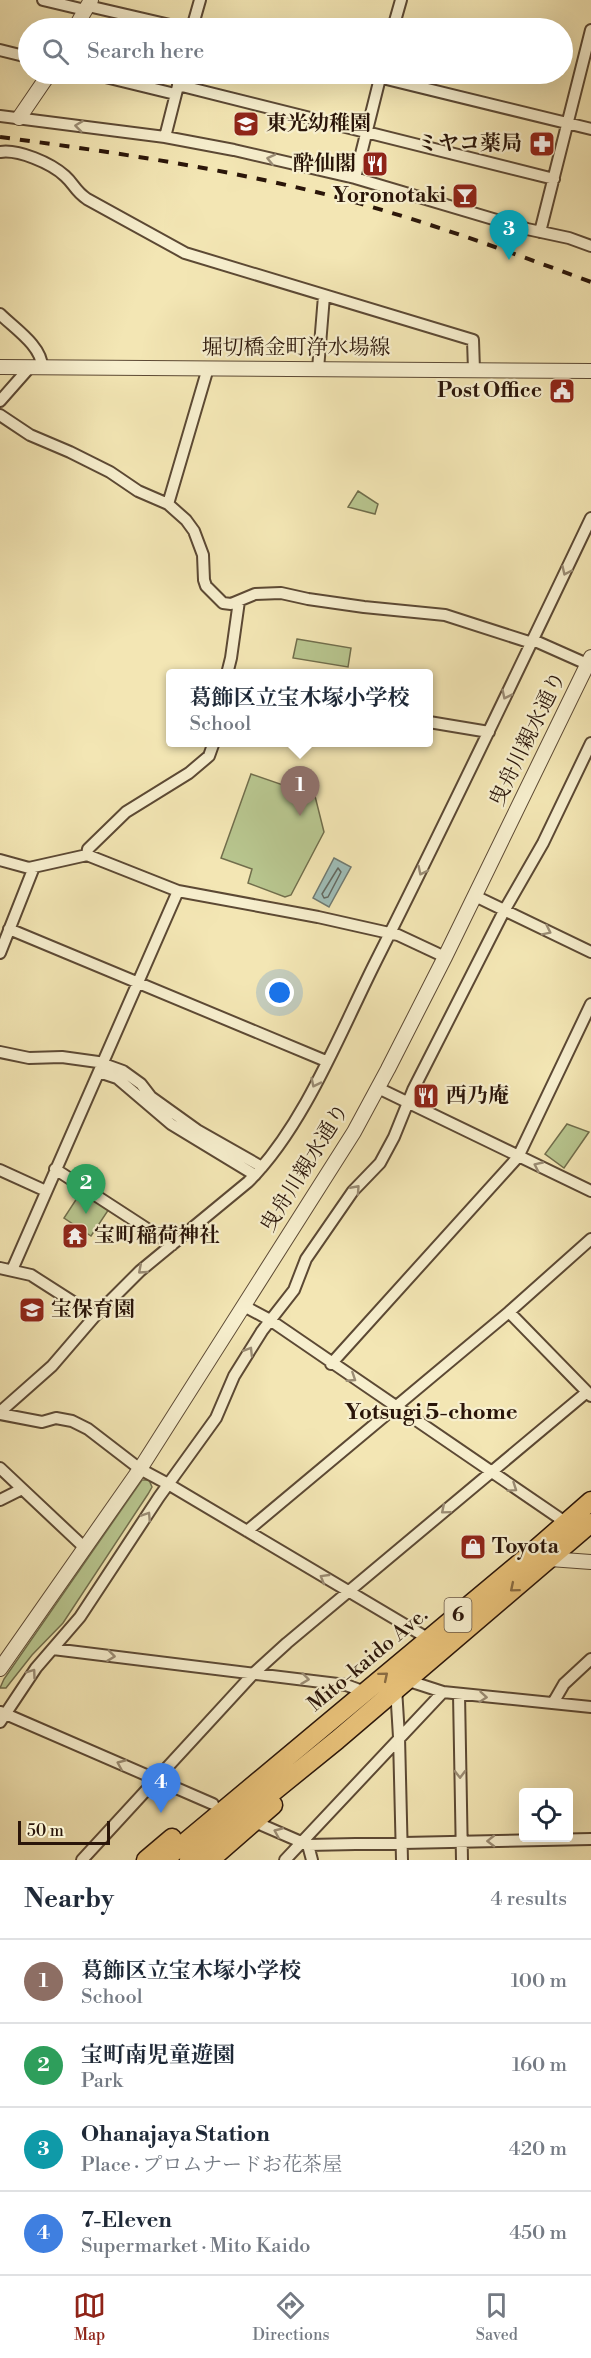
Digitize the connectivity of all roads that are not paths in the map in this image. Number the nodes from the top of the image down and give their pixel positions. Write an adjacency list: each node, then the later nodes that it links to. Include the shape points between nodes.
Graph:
1 (43, 0): 4 (street)
2 (200, 0): 6 (street)
3 (401, 0): 7 (street)
4 (88, 5): 5 (street)
5 (142, 18)
6 (195, 18)
7 (396, 18)
8 (591, 30): 17 (street)
9 (0, 50): 10 (street)
10 (18, 54)
11 (42, 84): 16 (street)
12 (178, 84): 19 (street); 20 (street)
13 (378, 84): 19 (street)
14 (415, 84): 17 (street)
15 (0, 116): 16 (street)
16 (19, 118): 20 (street, one-way to 16)
17 (568, 123): 18 (street); 23 (street)
18 (591, 129)
19 (366, 131): 22 (street); 23 (street)
20 (165, 137): 22 (street, one-way to 20)
21 (0, 152): 26 (street, via 29,155 65,176 87,200 185,253)
22 (355, 178): 24 (street)
23 (554, 179): 24 (street)
24 (540, 232): 25 (street)
25 (591, 246)
26 (324, 296): 31 (street); 32 (street, via 473,340)
27 (0, 314): 29 (street, via 35,348 40,356)
28 (0, 367): 29 (street, 堀切橋金町浄水場線)
29 (36, 367): 30 (street, 堀切橋金町浄水場線); 34 (street)
30 (208, 368): 31 (street, 堀切橋金町浄水場線); 36 (street)
31 (318, 369): 32 (street, 堀切橋金町浄水場線)
32 (474, 370): 33 (street, 堀切橋金町浄水場線)
33 (591, 371)
34 (0, 401)
35 (0, 415): 36 (street, via 30,435)
36 (168, 504): 38 (street, via 186,519 200,543 206,586 223,603)
37 (591, 518): 39 (street, one-way to 39)
38 (239, 601): 39 (street, via 255,594 281,592 364,607 445,615); 41 (street)
39 (533, 641): 40 (street); 43 (street, one-way to 43)
40 (588, 668): 50 (street, 曳舟川親水通り)
41 (228, 669)
42 (433, 723): 43 (street)
43 (489, 732): 53 (street, one-way to 53)
44 (591, 743): 51 (street, via 543,843)
45 (212, 747): 46 (street, via 209,756 189,773 126,812 88,849)
46 (87, 855): 48 (street); 49 (street)
47 (0, 860): 48 (street)
48 (34, 867): 52 (street)
49 (178, 891): 53 (street, via 318,916); 57 (street)
50 (475, 896): 51 (street); 56 (street, 曳舟川親水通り)
51 (504, 911): 54 (street, one-way to 54); 63 (street)
52 (9, 929): 55 (street); 57 (street)
53 (390, 934): 56 (street); 60 (street)
54 (591, 952)
55 (0, 953)
56 (445, 957): 62 (street, 曳舟川親水通り)
57 (138, 984): 60 (street); 61 (street)
58 (591, 1004): 64 (street)
59 (0, 1052): 61 (street, via 29,1058 62,1057)
60 (326, 1061): 67 (street, one-way to 67, via 297,1117)
61 (101, 1067): 65 (street); 67 (street, via 171,1124)
62 (378, 1088): 63 (street); 74 (street, 曳舟川親水通り)
63 (408, 1104): 64 (street); 77 (street, one-way to 63, via 294,1290 306,1259 352,1191 380,1163)
64 (518, 1157): 69 (street, one-way to 64); 78 (street)
65 (55, 1169): 68 (street); 71 (street)
66 (0, 1170): 68 (street)
67 (259, 1171): 71 (street)
68 (46, 1191): 73 (street)
69 (591, 1191)
70 (591, 1239): 75 (street)
71 (172, 1245): 76 (street, one-way to 76)
72 (0, 1268): 73 (street)
73 (12, 1270): 76 (street, via 31,1275)
74 (244, 1306): 77 (street); 83 (street, 曳舟川親水通り)
75 (509, 1312): 79 (street); 80 (street)
76 (95, 1316): 81 (street, via 52,1366)
77 (270, 1320): 78 (street); 85 (street, one-way to 77, via 216,1418 234,1376)
78 (331, 1364): 80 (street, one-way to 80)
79 (589, 1394): 84 (street)
80 (395, 1406): 84 (street); 90 (street)
81 (0, 1413): 83 (street, via 42,1422 56,1418 72,1421)
82 (0, 1467): 86 (street)
83 (140, 1469): 85 (street); 92 (street, 曳舟川親水通り)
84 (490, 1472): 91 (street, one-way to 91); 96 (street, one-way to 96)
85 (168, 1484): 90 (street); 98 (street, one-way to 85, via 80,1617)
86 (22, 1489): 87 (street); 92 (street)
87 (0, 1500)
88 (591, 1501): 91 (highway, Mito-kaido Ave. / 6)
89 (591, 1523): 91 (highway, Mito-kaido Ave. / 6)
90 (247, 1531): 96 (street, one-way to 90)
91 (561, 1534): 93 (highway, Mito-kaido Ave. / 6); 94 (highway)
92 (85, 1548): 100 (street, 曳舟川親水通り)
93 (526, 1557): 94 (highway); 97 (highway, Mito-kaido Ave. / 6)
94 (550, 1559): 95 (street); 102 (highway, Mito-kaido Ave. / 6, one-way to 102)
95 (591, 1562)
96 (347, 1592): 97 (street); 101 (street)
97 (429, 1639): 103 (highway, Mito-kaido Ave. / 6, one-way to 97)
98 (53, 1649): 101 (street, one-way to 101); 108 (street, one-way to 98)
99 (591, 1659): 106 (street, via 564,1684)
100 (0, 1669)
101 (254, 1673): 103 (street, one-way to 103, via 352,1686); 110 (street)
102 (401, 1684): 104 (street); 109 (street); 111 (highway, Mito-kaido Ave. / 6, via 337,1740 299,1782)
103 (365, 1692): 111 (highway, Mito-kaido Ave. / 6, via 323,1727 276,1755)
104 (443, 1692): 105 (street); 109 (street)
105 (459, 1694): 106 (street, one-way to 106); 113 (street, one-way to 113)
106 (553, 1703): 107 (street)
107 (591, 1707)
108 (2, 1716): 110 (street, one-way to 108)
109 (399, 1737): 114 (street); 115 (street)
110 (156, 1780): 111 (street); 116 (street)
111 (235, 1812): 115 (street, one-way to 111); 117 (highway); 118 (highway); 119 (highway); 120 (highway)
112 (591, 1839): 113 (street, one-way to 113)
113 (462, 1842): 114 (street); 124 (street)
114 (401, 1843): 115 (street); 123 (street)
115 (305, 1844): 121 (street); 122 (street)
116 (82, 1860)
117 (146, 1860)
118 (164, 1860)
119 (189, 1860)
120 (210, 1860)
121 (285, 1860)
122 (312, 1860)
123 (402, 1860)
124 (462, 1860)

